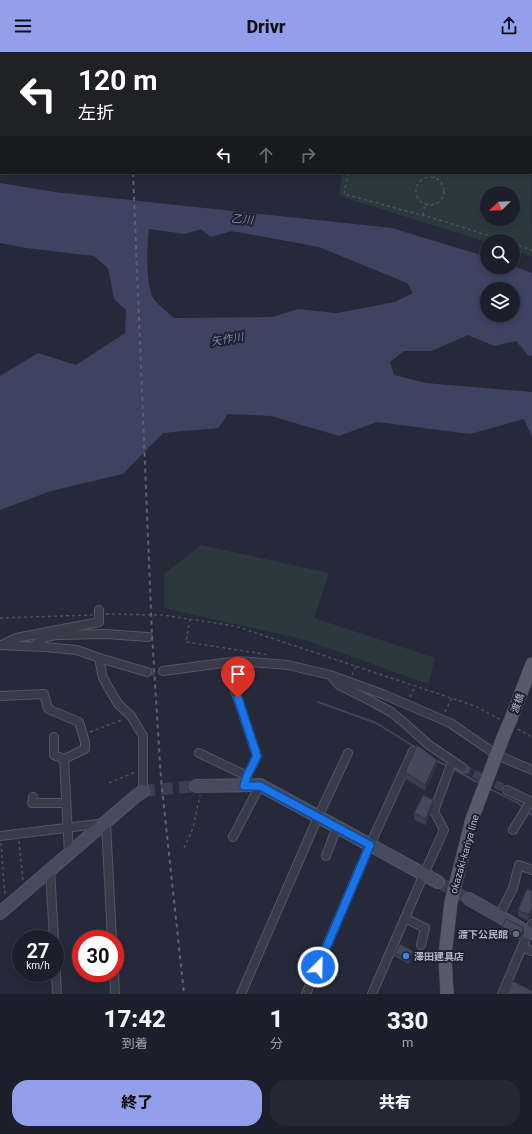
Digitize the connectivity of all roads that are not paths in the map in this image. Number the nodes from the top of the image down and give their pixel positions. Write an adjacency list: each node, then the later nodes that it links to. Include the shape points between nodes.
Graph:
1 (99, 612): 3 (street, via 99,622 16,638)
2 (148, 637): 4 (street, via 106,634 56,635 46,637)
3 (2, 644): 4 (street)
4 (33, 646): 5 (street, via 77,650)
5 (99, 658): 8 (street); 26 (street, via 103,678 118,704 131,716 143,736)
6 (532, 664): 12 (main road, 渡橋)
7 (163, 671): 9 (street, via 235,662 288,665)
8 (147, 672)
9 (330, 675): 17 (street, via 442,719); 19 (street, via 339,685 402,721)
10 (234, 684): 22 (street, via 257,756)
11 (0, 696): 18 (street, via 44,694 48,710 79,722 85,749)
12 (509, 726): 17 (main road, okazaki-kariya line)
13 (54, 737): 18 (street, via 54,755)
14 (413, 751): 37 (street)
15 (199, 753): 22 (street)
16 (348, 753): 30 (street)
17 (497, 755): 21 (street); 61 (main road, okazaki-kariya line, via 472,819 450,902 445,956)
18 (64, 759): 29 (street)
19 (452, 762): 20 (street); 42 (street, via 434,811 444,830)
20 (463, 768)
21 (532, 770)
22 (246, 781): 23 (street); 24 (street)
23 (199, 786)
24 (260, 786): 30 (street); 36 (street)
25 (507, 790): 28 (street)
26 (144, 791): 31 (street)
27 (33, 797): 29 (street, via 32,803)
28 (531, 802): 34 (street)
29 (66, 803): 32 (street)
30 (318, 817): 33 (street); 58 (street)
31 (106, 822): 32 (street); 38 (street); 50 (street)
32 (68, 827): 35 (street); 38 (street)
33 (337, 827): 37 (street); 39 (street)
34 (513, 830)
35 (0, 836)
36 (233, 837)
37 (370, 845): 42 (street); 59 (street)
38 (69, 853): 40 (street)
39 (326, 856)
40 (50, 870): 45 (street); 49 (street)
41 (532, 870): 46 (street, via 519,866 513,888)
42 (424, 874): 43 (street); 47 (street)
43 (438, 882)
44 (469, 899): 46 (street)
45 (3, 911)
46 (499, 916): 48 (street)
47 (405, 918): 51 (street, via 425,928); 60 (street)
48 (530, 928): 52 (street)
49 (53, 930)
50 (112, 930)
51 (421, 946)
52 (522, 947): 53 (street); 62 (street)
53 (532, 951)
54 (57, 982): 56 (street)
55 (114, 982): 57 (street)
56 (58, 994)
57 (115, 994)
58 (241, 994)
59 (306, 994)
60 (372, 994)
61 (447, 994)
62 (502, 994)

